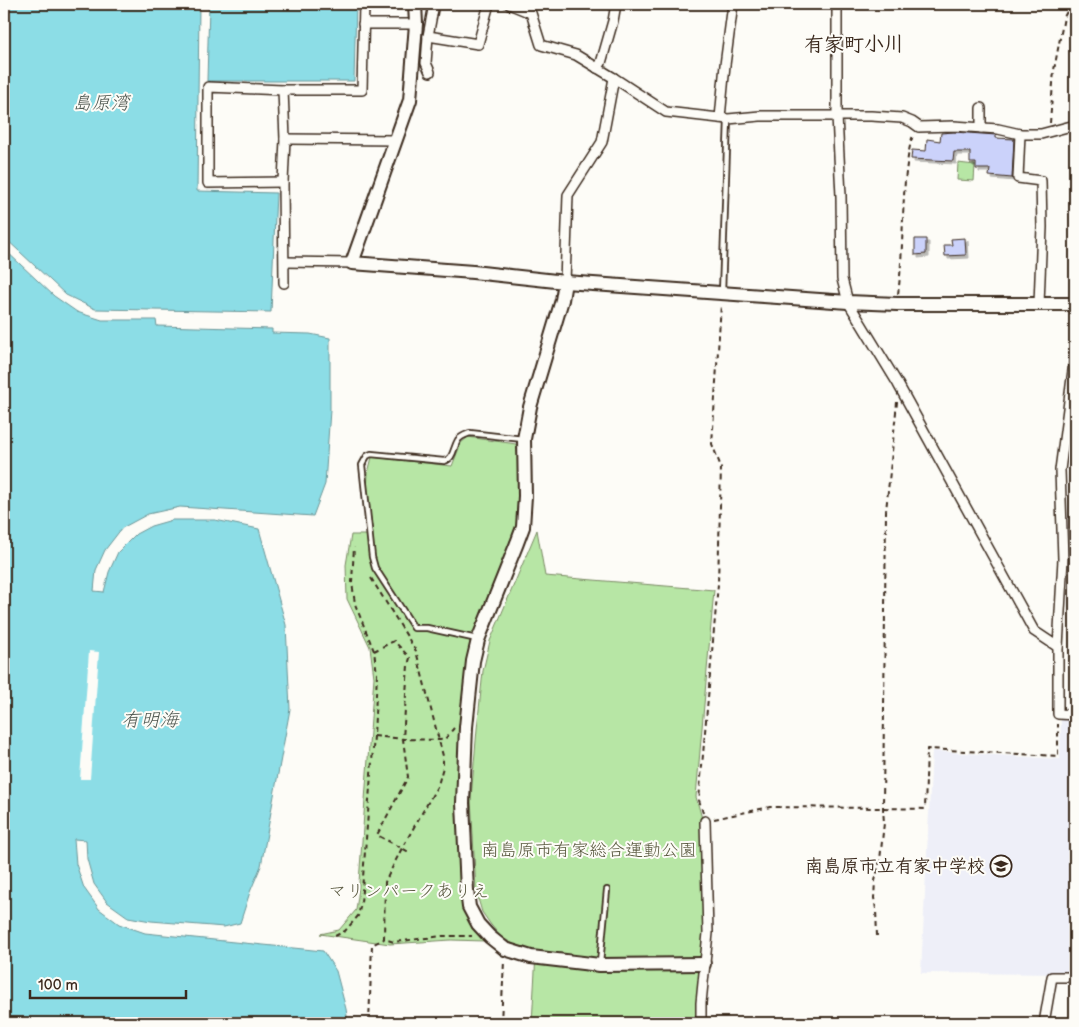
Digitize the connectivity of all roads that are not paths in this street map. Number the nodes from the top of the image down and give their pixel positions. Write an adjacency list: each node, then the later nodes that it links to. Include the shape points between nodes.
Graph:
1 (364, 4): 9 (street)
2 (416, 4): 10 (street)
3 (434, 4): 11 (street)
4 (489, 4): 11 (street, via 478,44)
5 (509, 4): 12 (street, via 531,13 541,45 576,55)
6 (616, 4): 12 (street)
7 (733, 4): 18 (street, via 725,66)
8 (837, 4): 17 (street)
9 (363, 24): 10 (street); 15 (street, via 362,90)
10 (416, 24): 23 (street, via 410,100)
11 (428, 36): 13 (street, via 426,63)
12 (597, 68): 14 (street)
13 (430, 72)
14 (614, 78): 18 (street, via 666,112); 27 (street, via 602,142 568,195)
15 (283, 90): 22 (street); 24 (street, via 208,87 208,183)
16 (981, 108): 20 (street)
17 (838, 116): 18 (street); 20 (street, via 902,118 919,127); 30 (street, via 842,278)
18 (724, 119): 29 (lane)
19 (1075, 126): 21 (street, via 1041,134)
20 (981, 128): 21 (street)
21 (1020, 134): 31 (street, via 1018,178 1041,181)
22 (285, 139): 23 (street); 24 (street)
23 (396, 140): 26 (street)
24 (283, 182): 25 (street)
25 (285, 262): 26 (street); 28 (street)
26 (352, 263): 27 (street)
27 (565, 282): 29 (street); 34 (street)
28 (284, 283)
29 (722, 294): 30 (street)
30 (848, 302): 31 (street); 36 (street, via 898,384 1034,631)
31 (1039, 304): 32 (street)
32 (1075, 304)
33 (1075, 355): 36 (street, via 1060,470 1063,559)
34 (524, 439): 35 (street, via 523,526); 35 (lane, via 470,433 458,439 448,460 371,454 362,465 375,568 414,628)
35 (478, 640): 41 (street, via 466,728 464,803 469,907 478,924 505,949 531,957)
36 (1058, 647): 37 (street, via 1058,714)
37 (1075, 715)
38 (705, 821): 40 (street, via 708,933)
39 (607, 890): 41 (lane)
40 (704, 964): 41 (street); 43 (street)
41 (600, 965)
42 (1075, 978): 44 (street, via 1052,977)
43 (701, 1023)
44 (1044, 1023)

